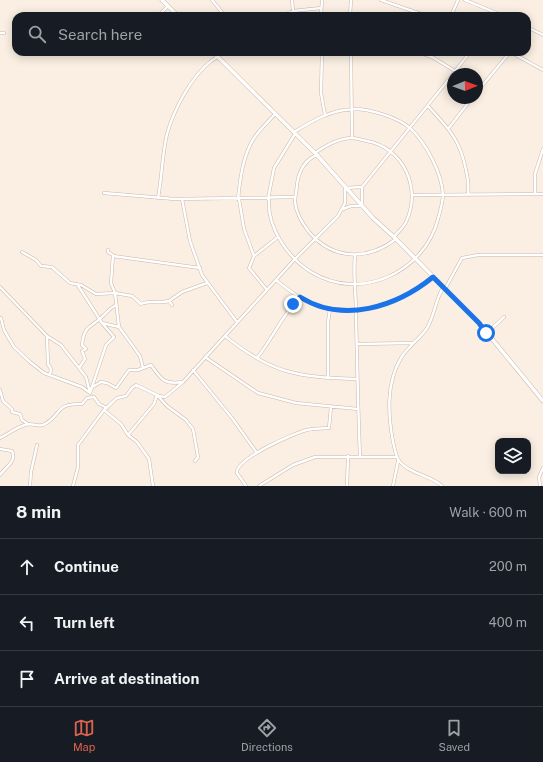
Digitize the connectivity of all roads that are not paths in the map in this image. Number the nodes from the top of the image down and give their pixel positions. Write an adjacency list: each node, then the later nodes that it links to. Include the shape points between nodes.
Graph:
1 (162, 0): 9 (street)
2 (212, 0): 14 (street)
3 (292, 0): 11 (street)
4 (322, 0): 10 (street)
5 (351, 0): 16 (street)
6 (381, 0): 17 (street)
7 (458, 0): 18 (street)
8 (465, 0): 19 (street)
9 (168, 6): 12 (street); 13 (street)
10 (321, 8): 11 (street); 15 (street)
11 (293, 11)
12 (162, 12)
13 (174, 12)
14 (222, 12)
15 (321, 12)
16 (350, 12)
17 (416, 12)
18 (453, 12)
19 (494, 12)
20 (531, 29): 23 (street)
21 (0, 33): 22 (street)
22 (4, 33)
23 (543, 36)
24 (322, 56): 40 (street)
25 (351, 56): 38 (street)
26 (467, 56): 32 (street)
27 (507, 56): 35 (street)
28 (517, 56): 33 (street)
29 (218, 57): 39 (street); 57 (street, via 211,61 191,84 175,114 167,134)
30 (432, 57): 31 (street)
31 (450, 68)
32 (457, 68)
33 (543, 70)
34 (447, 82): 37 (street)
35 (483, 85)
36 (467, 104): 42 (street)
37 (428, 106): 41 (street); 42 (street)
38 (353, 109): 40 (street); 41 (street, via 383,115); 44 (street)
39 (275, 114): 43 (street); 59 (street, via 254,138 248,150)
40 (325, 115): 43 (street)
41 (410, 128): 46 (street); 54 (street, via 434,161)
42 (448, 129): 55 (street, via 460,145 469,188)
43 (294, 133): 47 (street); 60 (street, via 274,168)
44 (352, 138): 46 (street, via 377,143); 47 (street, via 331,144)
45 (543, 149): 51 (street, via 535,174)
46 (391, 151): 48 (street); 53 (street, via 408,174)
47 (315, 154): 49 (street); 56 (street, via 303,165 298,175)
48 (362, 187): 49 (street); 61 (street)
49 (345, 188): 61 (street); 62 (street)
50 (104, 193): 57 (street)
51 (535, 194): 52 (street); 55 (street)
52 (543, 194)
53 (413, 195): 54 (street); 64 (street, via 405,224)
54 (443, 195): 55 (street); 72 (street, via 436,226)
55 (468, 195)
56 (295, 197): 60 (street); 65 (street, via 300,219)
57 (158, 198): 58 (street)
58 (182, 199): 59 (street); 74 (street, via 189,237)
59 (238, 199): 60 (street); 71 (street, via 244,229)
60 (269, 199): 63 (street)
61 (362, 206): 62 (street); 64 (street)
62 (343, 210): 65 (street)
63 (278, 238): 71 (street); 73 (street)
64 (395, 238): 68 (street, via 373,251); 72 (street)
65 (315, 239): 68 (street, via 332,251); 73 (street)
66 (108, 250): 70 (street)
67 (22, 252): 78 (street, via 41,266 52,267 70,283)
68 (355, 255): 79 (street)
69 (543, 255): 81 (street, via 478,255 462,258)
70 (113, 256): 74 (street); 83 (street, via 112,283)
71 (254, 256): 82 (street, via 248,268)
72 (416, 259): 75 (street); 79 (street, via 396,274 384,279)
73 (295, 260): 76 (street); 79 (street, via 322,278)
74 (200, 268): 77 (street)
75 (433, 277): 81 (street); 89 (street, via 398,300)
76 (276, 280): 82 (street); 84 (street)
77 (207, 283): 85 (street, via 182,292); 93 (street)
78 (77, 284): 83 (street, via 96,294); 92 (street)
79 (354, 284): 89 (street)
80 (0, 287): 97 (street)
81 (444, 289): 96 (street); 99 (street, via 427,327)
82 (267, 290): 93 (street)
83 (115, 293): 85 (street, via 132,296 141,304); 86 (street)
84 (300, 297): 88 (street); 102 (street)
85 (169, 301): 87 (street)
86 (116, 305): 92 (street); 95 (street)
87 (172, 305)
88 (330, 309): 89 (street); 107 (street)
89 (356, 310): 100 (street)
90 (504, 317): 96 (street)
91 (1, 318): 106 (street, via 4,330 14,347 44,374)
92 (100, 319): 94 (street); 103 (street, via 87,327 83,334 82,345 86,349 82,352 85,358)
93 (237, 322): 98 (street)
94 (102, 323): 95 (street); 110 (street, via 114,337 106,345)
95 (119, 327): 104 (street, via 140,356)
96 (486, 333): 114 (street)
97 (47, 336): 103 (street, via 62,345); 106 (street)
98 (225, 336): 101 (street); 102 (street)
99 (414, 343): 100 (street); 126 (street, via 400,359 391,386 390,418)
100 (357, 344): 108 (street)
101 (205, 357): 105 (street); 115 (street, via 258,393 292,402)
102 (257, 358): 107 (street, via 288,373)
103 (78, 368): 112 (street, via 86,377)
104 (143, 368): 109 (street, via 151,365 161,379 169,384); 110 (street, via 129,370 116,388 101,382)
105 (193, 370): 109 (street); 123 (street)
106 (50, 375): 112 (street)
107 (328, 378): 108 (street)
108 (356, 379): 117 (street)
109 (183, 382): 113 (street, via 165,397)
110 (91, 388): 112 (street)
111 (0, 390): 118 (street, via 5,404)
112 (90, 393)
113 (157, 395): 116 (street, via 136,385 126,396 117,398); 119 (street, via 154,404); 127 (street, via 193,429 198,457)
114 (543, 401)
115 (330, 407): 117 (street); 123 (street, via 329,428 300,432 277,441)
116 (106, 409): 118 (street, via 94,397 88,398 82,404 70,404 61,408 42,425); 119 (street); 132 (street, via 78,445 78,467)
117 (358, 409): 125 (street)
118 (29, 424): 120 (street)
119 (128, 435): 133 (street, via 137,442 149,459)
120 (0, 438)
121 (37, 445): 131 (street)
122 (0, 449): 130 (street, via 12,451 14,455 11,464)
123 (257, 453): 134 (street, via 237,468 237,473)
124 (348, 456): 125 (street); 135 (street, via 311,458 275,475); 136 (street)
125 (360, 456): 126 (street)
126 (397, 457): 128 (street)
127 (195, 461)
128 (399, 461): 137 (street); 138 (street)
129 (543, 468): 139 (street, via 539,477)
130 (0, 475)
131 (30, 486)
132 (73, 486)
133 (153, 486)
134 (246, 486)
135 (259, 486)
136 (347, 486)
137 (393, 486)
138 (442, 486)
139 (540, 486)

